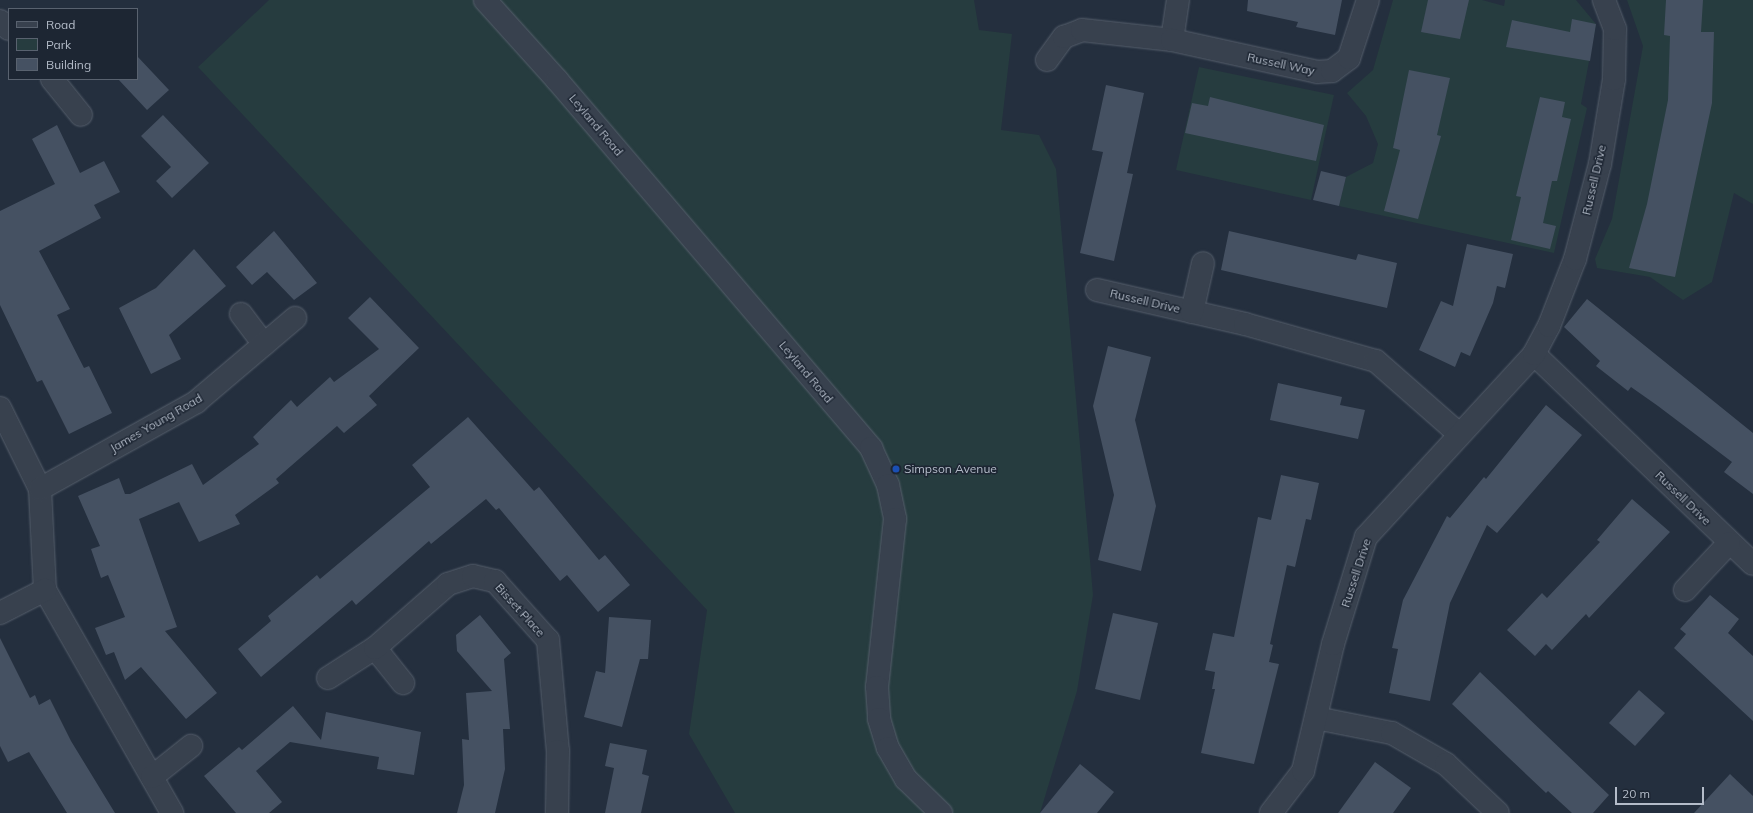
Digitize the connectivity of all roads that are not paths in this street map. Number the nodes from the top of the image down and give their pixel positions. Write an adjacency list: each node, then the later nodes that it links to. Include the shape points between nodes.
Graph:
1 (485, 0): 32 (street, Leyland Road, via 557,80 871,448 888,485 895,520 877,687 879,719 888,748 906,779)
2 (1178, 0): 7 (street)
3 (1368, 0): 7 (street, Russell Way, via 1349,58 1332,71 1318,72)
4 (1604, 0): 17 (street, Russell Drive, via 1615,29 1614,72 1600,164 1575,259 1549,326)
5 (0, 21): 6 (street)
6 (8, 28)
7 (1172, 40): 8 (street, Russell Way, via 1082,30 1064,37)
8 (1047, 60)
9 (53, 80): 10 (street)
10 (81, 115)
11 (1203, 263): 13 (street, Russell Drive)
12 (1097, 290): 13 (street, Russell Drive)
13 (1192, 312): 19 (street, Russell Drive, via 1330,346 1376,361)
14 (241, 314): 16 (street)
15 (295, 318): 16 (street, James Young Road)
16 (264, 344): 20 (street, James Young Road, via 196,402)
17 (1534, 354): 19 (street, Russell Drive); 21 (street, Russell Drive)
18 (0, 408): 20 (street)
19 (1458, 433): 29 (street, Russell Drive, via 1366,537 1334,644)
20 (40, 489): 23 (street)
21 (1729, 543): 22 (street, Russell Drive); 24 (street)
22 (1753, 564)
23 (45, 590): 25 (street); 31 (street)
24 (1685, 590)
25 (0, 614)
26 (375, 648): 27 (street, Bisset Place); 28 (street); 34 (street, Bisset Place, via 448,584 473,576 495,581 548,640 558,751)
27 (328, 678)
28 (403, 683)
29 (1316, 718): 35 (street, Russell Drive, via 1303,771); 36 (street, via 1392,733 1446,764)
30 (191, 746): 31 (street)
31 (152, 777): 33 (street)
32 (932, 810)
33 (172, 813)
34 (557, 813)
35 (1271, 813)
36 (1498, 813)

